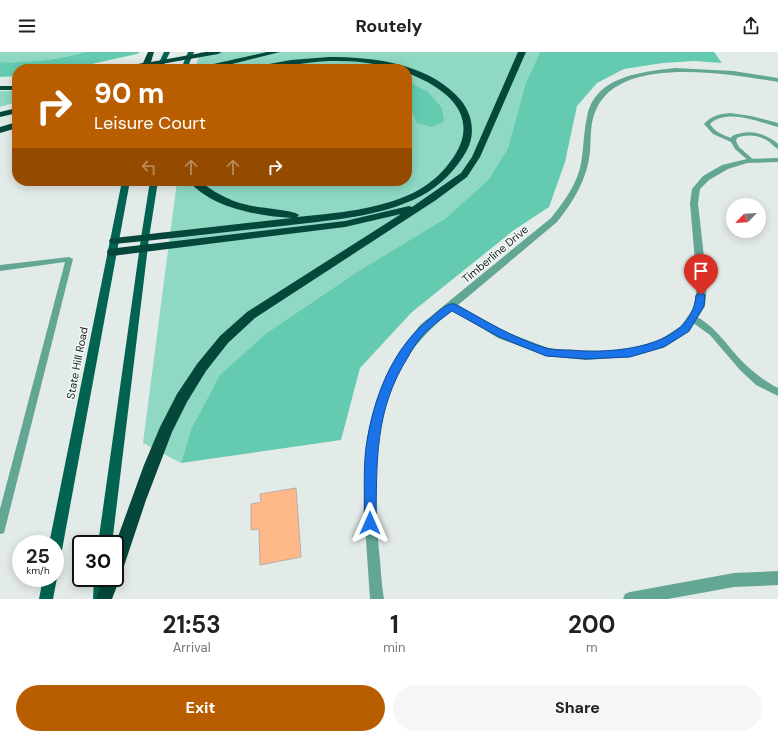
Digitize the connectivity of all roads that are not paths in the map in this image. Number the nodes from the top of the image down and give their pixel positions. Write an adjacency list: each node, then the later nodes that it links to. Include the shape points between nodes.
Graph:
1 (151, 52): 8 (highway)
2 (167, 52): 10 (main road)
3 (191, 52): 12 (main road)
4 (218, 52): 9 (highway)
5 (226, 52): 11 (highway)
6 (276, 52): 13 (highway)
7 (522, 52): 32 (highway, via 470,168 451,186)
8 (147, 64)
9 (149, 64)
10 (162, 64)
11 (179, 64)
12 (186, 64)
13 (224, 64)
14 (282, 64): 15 (highway, via 328,59)
15 (380, 64)
16 (412, 72): 33 (highway, via 438,84 455,98 463,109 468,130 463,150 431,188 416,196 368,211)
17 (778, 80): 37 (street, Timberline Drive, via 723,72 678,70 639,74 611,86 601,94 592,108 583,168 567,204 554,220)
18 (0, 88): 19 (highway)
19 (12, 88)
20 (12, 111): 21 (highway)
21 (0, 115)
22 (778, 125): 25 (lane, via 734,115 715,116 710,119 707,124 709,128 717,135)
23 (12, 126): 24 (highway)
24 (0, 130)
25 (733, 141): 26 (lane, via 738,134 750,133 768,138); 28 (lane)
26 (778, 147)
27 (778, 160): 28 (street)
28 (752, 161): 38 (street, via 725,167 706,178 696,189 694,203 702,284 700,306)
29 (125, 186): 35 (main road, State Hill Road)
30 (153, 186): 34 (main road)
31 (200, 186): 33 (highway, via 207,192 238,206 273,214)
32 (423, 205): 34 (highway, via 345,224); 43 (highway, via 265,306 223,340 190,386 164,435 148,472)
33 (327, 217): 34 (highway)
34 (144, 243): 35 (highway); 42 (main road)
35 (113, 247): 41 (main road, State Hill Road)
36 (0, 268): 40 (lane, via 69,259)
37 (452, 306): 38 (street, via 502,335 546,352 586,356 630,353 661,344 685,328); 51 (street, Timberline Drive, via 424,328 408,348 391,375 378,414 370,476 370,523)
38 (692, 318): 39 (lane, via 713,333 743,368)
39 (778, 392)
40 (0, 529)
41 (58, 535)
42 (106, 535)
43 (124, 543)
44 (778, 578): 52 (street, via 734,580)
45 (48, 587): 48 (main road)
46 (101, 587): 49 (main road)
47 (109, 587): 50 (highway)
48 (46, 599)
49 (100, 599)
50 (104, 599)
51 (377, 599)
52 (630, 599)

